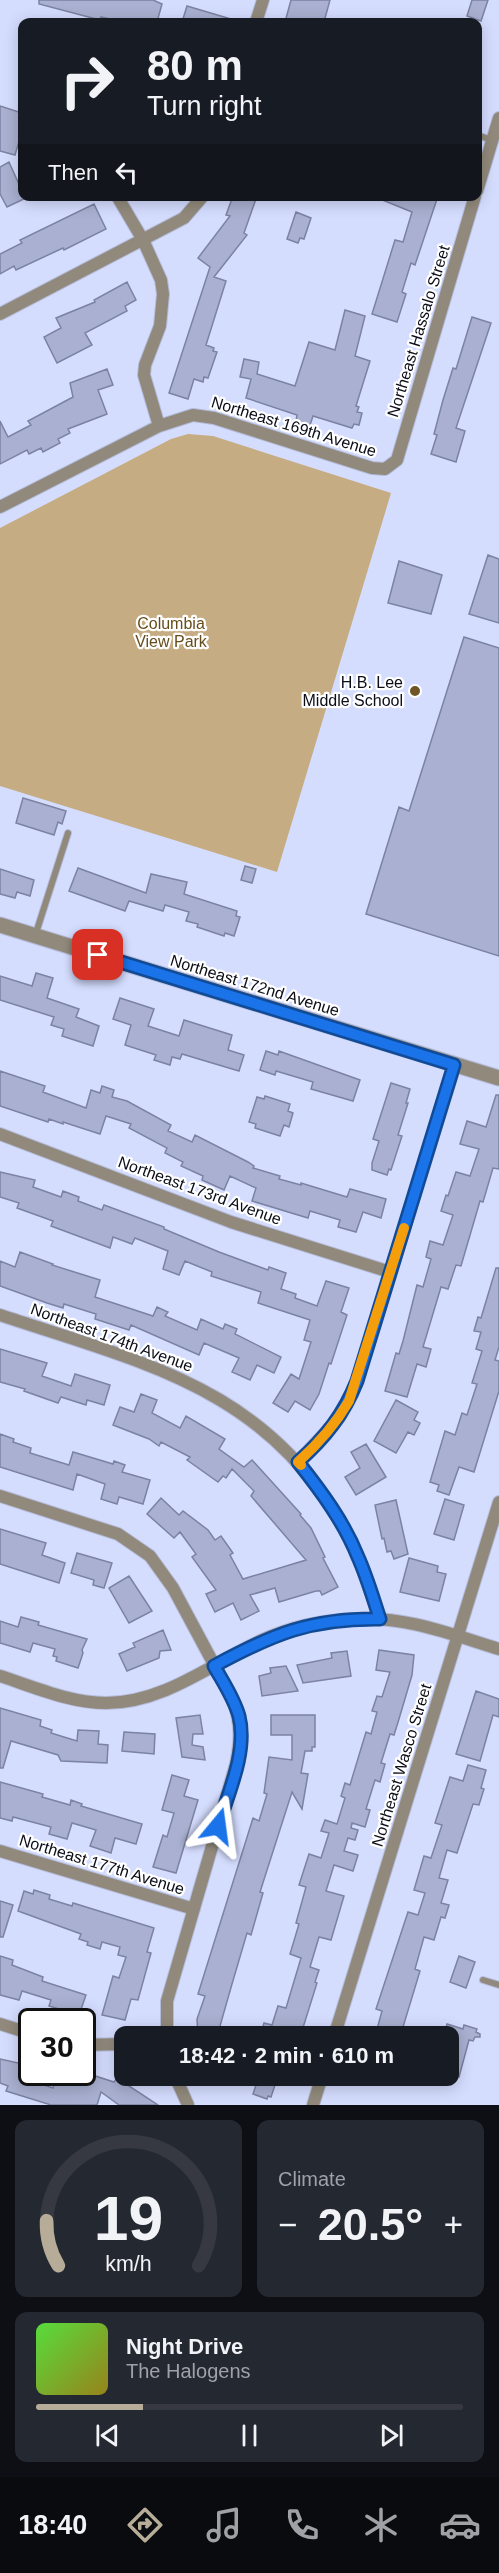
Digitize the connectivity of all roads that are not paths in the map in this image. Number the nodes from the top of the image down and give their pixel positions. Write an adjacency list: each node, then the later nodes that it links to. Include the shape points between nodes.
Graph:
1 (259, 1): 2 (street)
2 (257, 18)
3 (499, 118): 5 (street)
4 (482, 137): 5 (lane)
5 (492, 140): 6 (street)
6 (482, 174)
7 (120, 201): 10 (street)
8 (199, 201): 10 (street, via 184,218)
9 (474, 201): 13 (street, Northeast Hassalo Street, via 397,460)
10 (143, 240): 11 (street); 12 (street, via 163,294 160,326 144,375)
11 (0, 314)
12 (159, 426): 13 (street, Northeast 169th Avenue, via 183,417 204,415 372,468); 14 (street, Northeast 169th Avenue)
13 (386, 469)
14 (0, 507)
15 (68, 833): 17 (lane)
16 (0, 925): 17 (street, Northeast 172nd Avenue)
17 (34, 936): 18 (street, Northeast 172nd Avenue)
18 (454, 1065): 19 (street, Northeast 172nd Avenue); 21 (street)
19 (499, 1078)
20 (0, 1134): 21 (street, Northeast 173rd Avenue, via 231,1222)
21 (390, 1272): 23 (street, via 349,1401 320,1441)
22 (0, 1315): 23 (street, Northeast 174th Avenue, via 194,1384 241,1412)
23 (298, 1462): 26 (street, Northeast 174th Avenue, via 350,1538)
24 (0, 1496): 29 (street, via 99,1526 133,1542 162,1570)
25 (499, 1502): 27 (street, Northeast Wasco Street)
26 (380, 1619): 27 (street); 29 (street, via 300,1627 259,1641)
27 (457, 1637): 28 (street); 37 (street, Northeast Wasco Street)
28 (499, 1649)
29 (214, 1666): 30 (street, via 159,1694 105,1703 70,1698); 32 (street, via 233,1700 242,1738)
30 (0, 1676)
31 (0, 1851): 32 (street, Northeast 177th Avenue)
32 (194, 1909): 36 (street, via 167,2001)
33 (483, 1980): 34 (lane)
34 (499, 1985)
35 (0, 2024): 38 (street)
36 (167, 2026)
37 (337, 2026)
38 (18, 2030)
39 (96, 2044): 40 (street)
40 (114, 2044)
41 (179, 2086): 43 (street)
42 (319, 2086): 44 (street)
43 (188, 2105)
44 (313, 2105)

